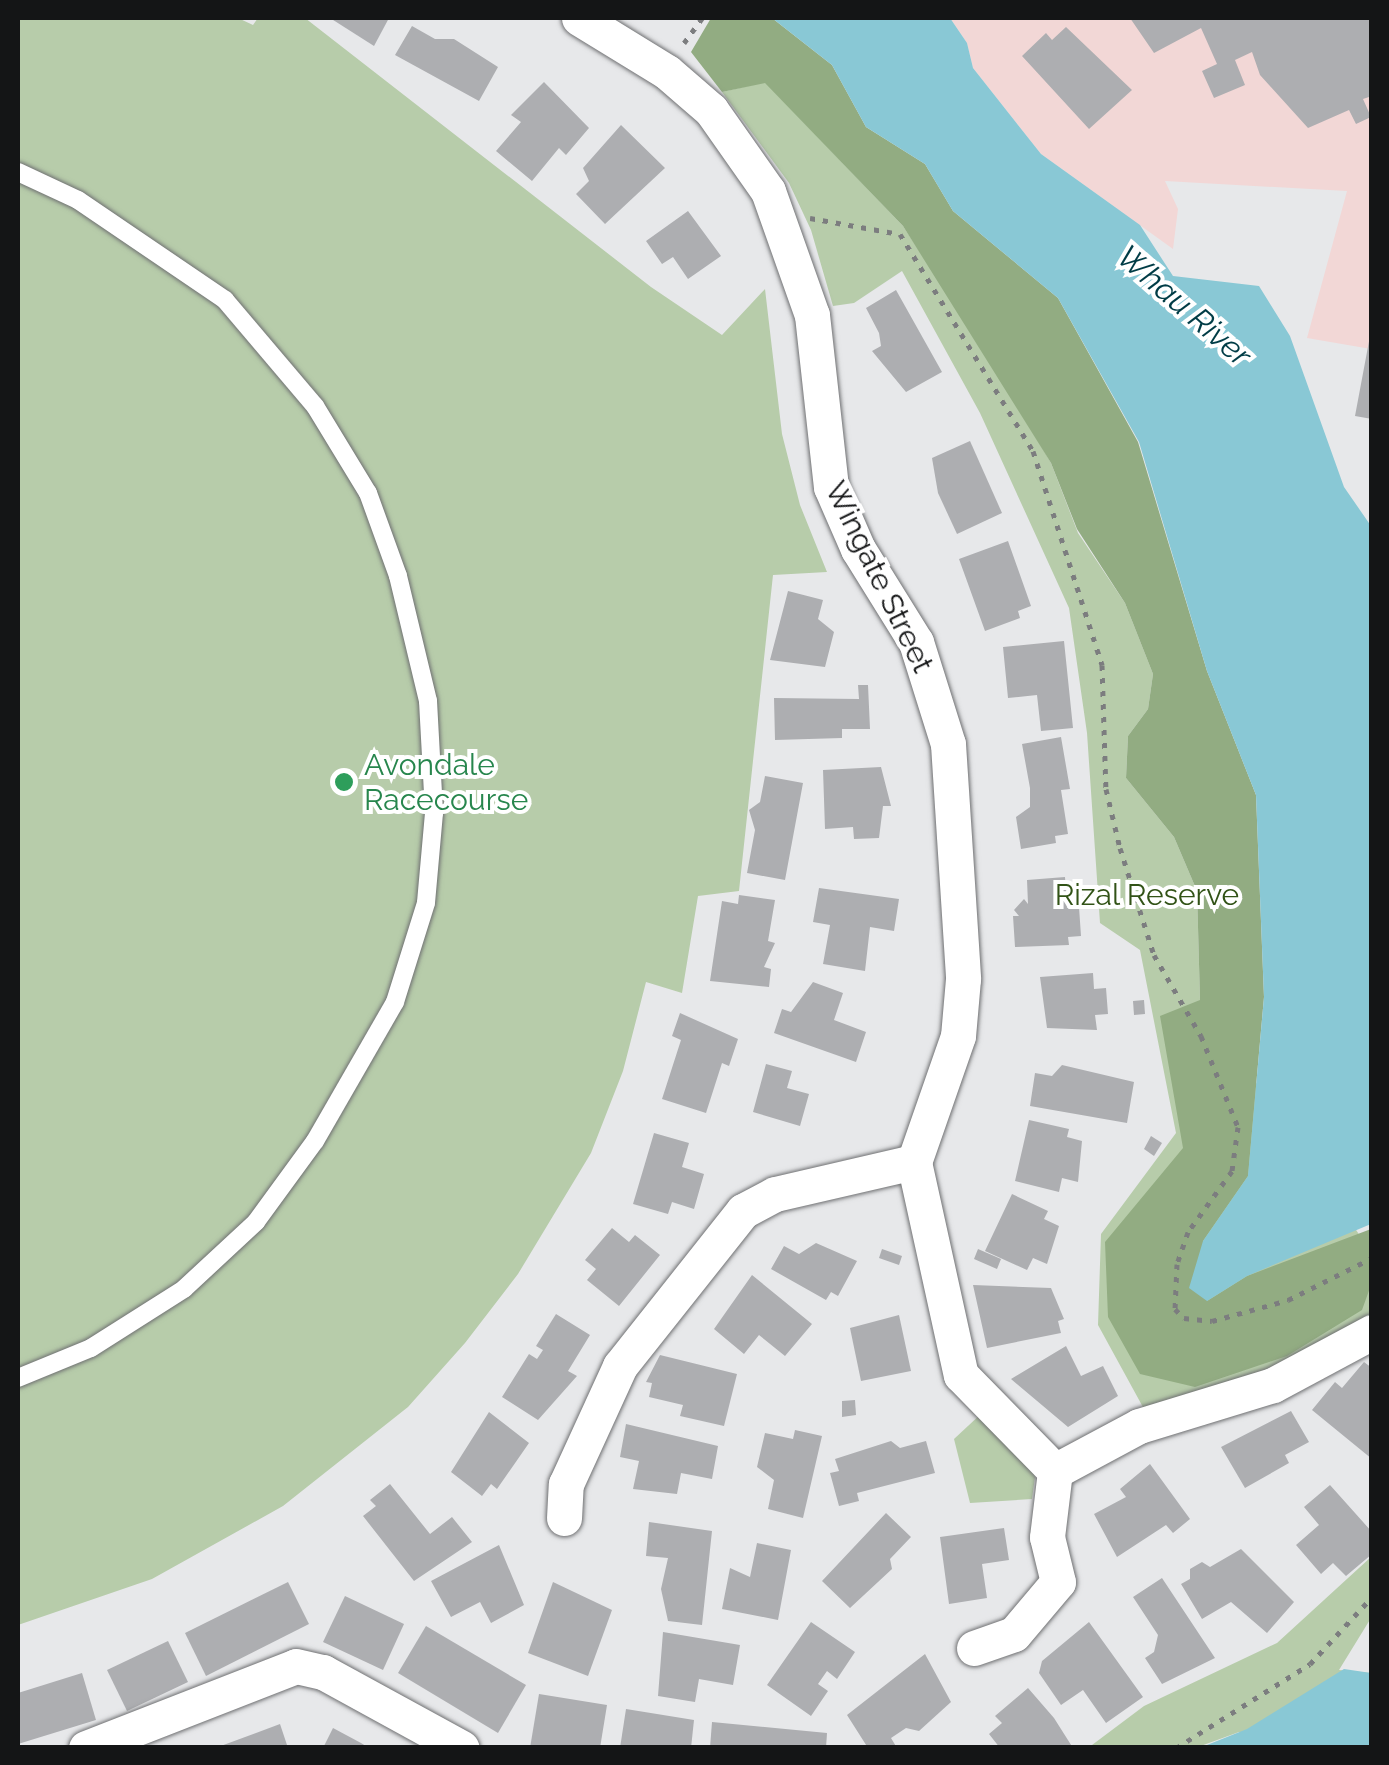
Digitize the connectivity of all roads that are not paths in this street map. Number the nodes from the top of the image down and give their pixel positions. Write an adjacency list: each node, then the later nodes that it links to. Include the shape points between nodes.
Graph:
1 (579, 18): 3 (street, Wingate Street, via 667,72 711,110 768,191 812,315 830,487 858,549 916,642 948,744 963,980 958,1036)
2 (18, 172): 5 (lane, via 78,200 225,300 314,406 368,493 398,576 428,701 434,814 426,903 395,1002 315,1141 256,1222 184,1290 91,1348)
3 (914, 1162): 6 (street, via 961,1375); 7 (street, via 775,1194 743,1211 620,1366 566,1484)
4 (1372, 1332): 6 (street, via 1273,1385 1139,1426)
5 (18, 1378)
6 (1055, 1471): 8 (street, via 1047,1537 1058,1582 1014,1634)
7 (564, 1518)
8 (974, 1648)
9 (86, 1748): 10 (street, via 296,1666 337,1678)
10 (462, 1748)

